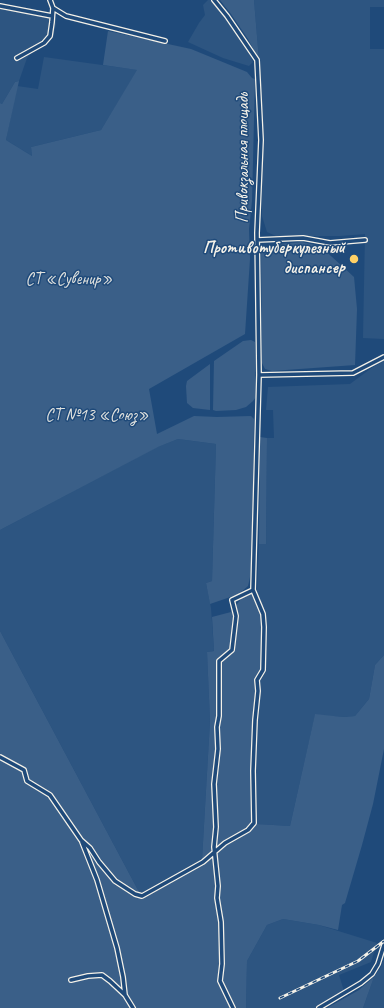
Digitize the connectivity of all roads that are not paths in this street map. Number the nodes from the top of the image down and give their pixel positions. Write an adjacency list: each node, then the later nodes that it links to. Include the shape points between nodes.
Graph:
1 (50, 0): 4 (street)
2 (214, 0): 8 (street, Привокзальная площадь, via 257,60 261,140)
3 (0, 6): 5 (street)
4 (53, 8): 5 (street); 6 (street, via 66,16)
5 (52, 16): 7 (street, via 50,36 44,43)
6 (165, 41)
7 (17, 58)
8 (257, 240): 9 (street, via 303,238 330,243); 11 (street, Привокзальная площадь)
9 (365, 240)
10 (384, 357): 11 (street, via 353,373)
11 (259, 375): 12 (street, Привокзальная площадь)
12 (253, 590): 15 (street, via 232,600 236,616 232,650 220,662 218,749 214,784); 15 (street, via 263,614 264,626 263,670 258,680 255,720 254,823 248,830)
13 (0, 756): 14 (street, via 24,770 27,781 50,795)
14 (81, 840): 15 (street, via 115,881 142,896 203,862); 18 (street, via 110,922 123,977)
15 (214, 852): 20 (street, via 221,922 220,981)
16 (384, 945): 21 (street, via 372,974)
17 (71, 980): 18 (street, via 102,975)
18 (124, 995): 19 (street)
19 (133, 1008)
20 (233, 1008)
21 (320, 1008)

